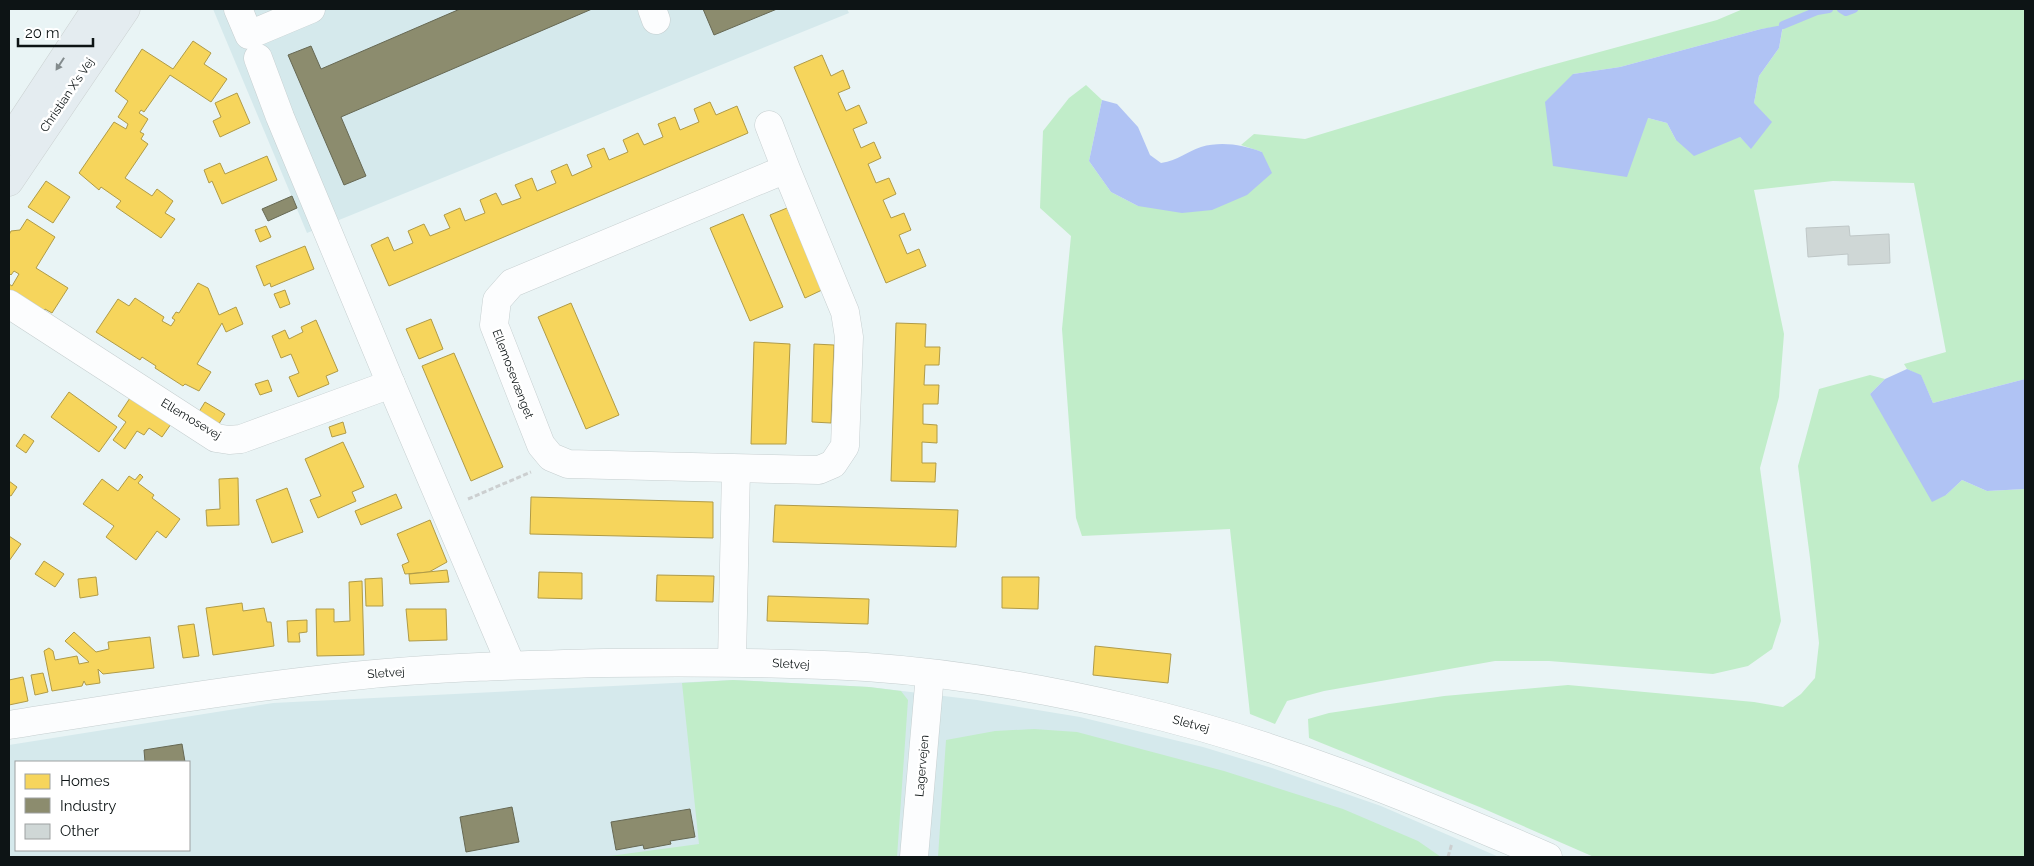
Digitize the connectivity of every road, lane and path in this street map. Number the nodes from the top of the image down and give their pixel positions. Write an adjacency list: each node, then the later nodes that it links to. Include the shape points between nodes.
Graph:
1 (96, 9): 7 (main road, Christian X's Vej, one-way to 7)
2 (126, 9): 9 (main road, Christian X's Vej)
3 (238, 9): 5 (street)
4 (312, 9): 5 (street)
5 (254, 47): 11 (street, via 280,118)
6 (769, 125): 8 (street)
7 (9, 141)
8 (786, 169): 12 (street, Ellemosevænget, via 512,283 497,300 494,325 541,445); 13 (street, via 845,312 849,337 845,446 833,464 819,470)
9 (9, 182)
10 (9, 304): 11 (street, Ellemosevej, via 216,438 241,439)
11 (391, 384): 14 (street)
12 (551, 457): 13 (street, via 568,464); 14 (path, via 538,469)
13 (736, 469): 15 (street)
14 (444, 510): 16 (street)
15 (732, 661): 16 (street, Sletvej); 17 (street, Sletvej)
16 (511, 665): 18 (street, Sletvej, via 354,676 216,693)
17 (930, 674): 19 (street, Sletvej, via 1084,699 1206,728 1278,750 1458,818); 20 (street, Lagervejen)
18 (9, 725)
19 (1507, 849): 21 (street, Sletvej)
20 (914, 857)
21 (1548, 857)

